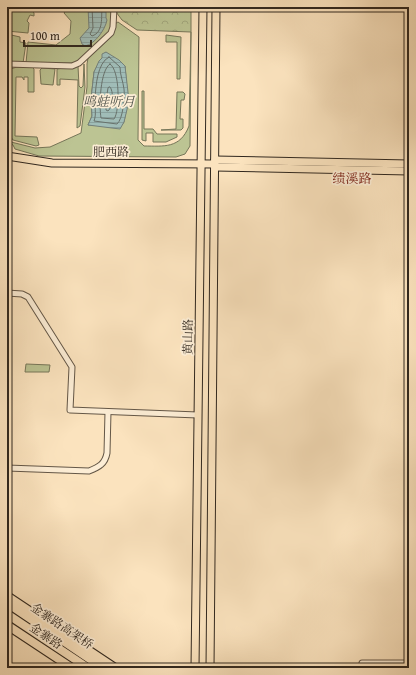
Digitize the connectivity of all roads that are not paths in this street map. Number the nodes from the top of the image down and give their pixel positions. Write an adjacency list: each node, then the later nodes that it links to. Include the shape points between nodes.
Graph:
1 (114, 7): 4 (street, via 111,33 79,63 72,66)
2 (203, 7): 6 (main road, 黄山路)
3 (216, 7): 7 (main road, 黄山路)
4 (7, 64)
5 (7, 156): 6 (main road, 肥西路, via 52,163)
6 (200, 164): 7 (main road, 肥西路); 12 (main road, 黄山路)
7 (215, 164): 8 (main road, 肥西路); 9 (main road, 肥西路); 25 (main road, 黄山路)
8 (409, 164)
9 (409, 171)
10 (7, 293): 11 (street, via 28,297 72,367 70,410)
11 (108, 412): 12 (street); 13 (street, via 107,453 100,466 89,471)
12 (198, 415): 24 (main road, 黄山路)
13 (7, 468)
14 (7, 596): 23 (highway)
15 (7, 603): 22 (highway, 金寨路高架桥)
16 (7, 614): 21 (highway, 金寨路高架桥)
17 (7, 624): 20 (highway, 金寨路)
18 (362, 663): 19 (street)
19 (409, 663)
20 (72, 668)
21 (88, 668)
22 (103, 668)
23 (115, 668)
24 (195, 668)
25 (210, 668)

